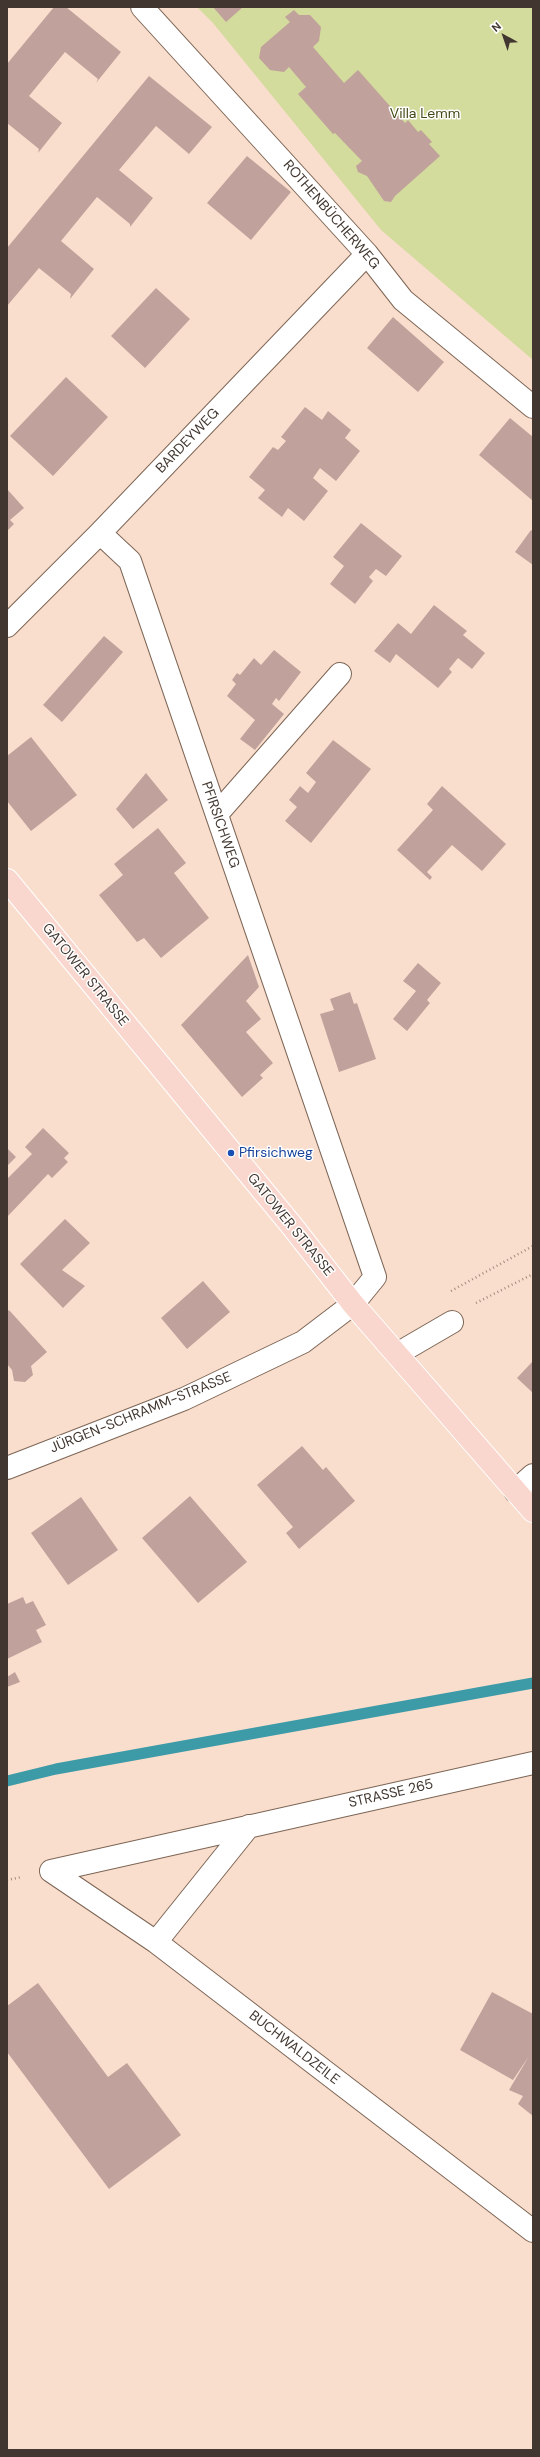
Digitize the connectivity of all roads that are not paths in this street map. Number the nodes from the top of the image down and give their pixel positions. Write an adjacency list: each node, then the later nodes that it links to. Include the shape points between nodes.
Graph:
1 (142, 7): 2 (street, ROTHENBÜCHERWEG)
2 (367, 254): 3 (street, ROTHENBÜCHERWEG, via 403,300); 4 (street, BARDEYWEG)
3 (533, 407)
4 (100, 533): 5 (street, BARDEYWEG); 7 (street, PFIRSICHWEG, via 130,562)
5 (7, 626)
6 (340, 674): 7 (street)
7 (216, 814): 9 (street, PFIRSICHWEG, via 375,1277)
8 (7, 880): 9 (main road, GATOWER STRASSE)
9 (354, 1304): 11 (main road, GATOWER STRASSE); 12 (street, JÜRGEN-SCHRAMM-STRASSE, via 303,1342 184,1399)
10 (452, 1322): 11 (street)
11 (397, 1354): 14 (main road, GATOWER STRASSE)
12 (7, 1468)
13 (533, 1475): 14 (street)
14 (515, 1491): 15 (main road, GATOWER STRASSE)
15 (533, 1511)
16 (533, 1763): 17 (street, STRASSE 265)
17 (249, 1826): 18 (street, STRASSE 265); 19 (street)
18 (51, 1871): 19 (street, BUCHWALDZEILE)
19 (156, 1942): 20 (street, BUCHWALDZEILE)
20 (533, 2231)

